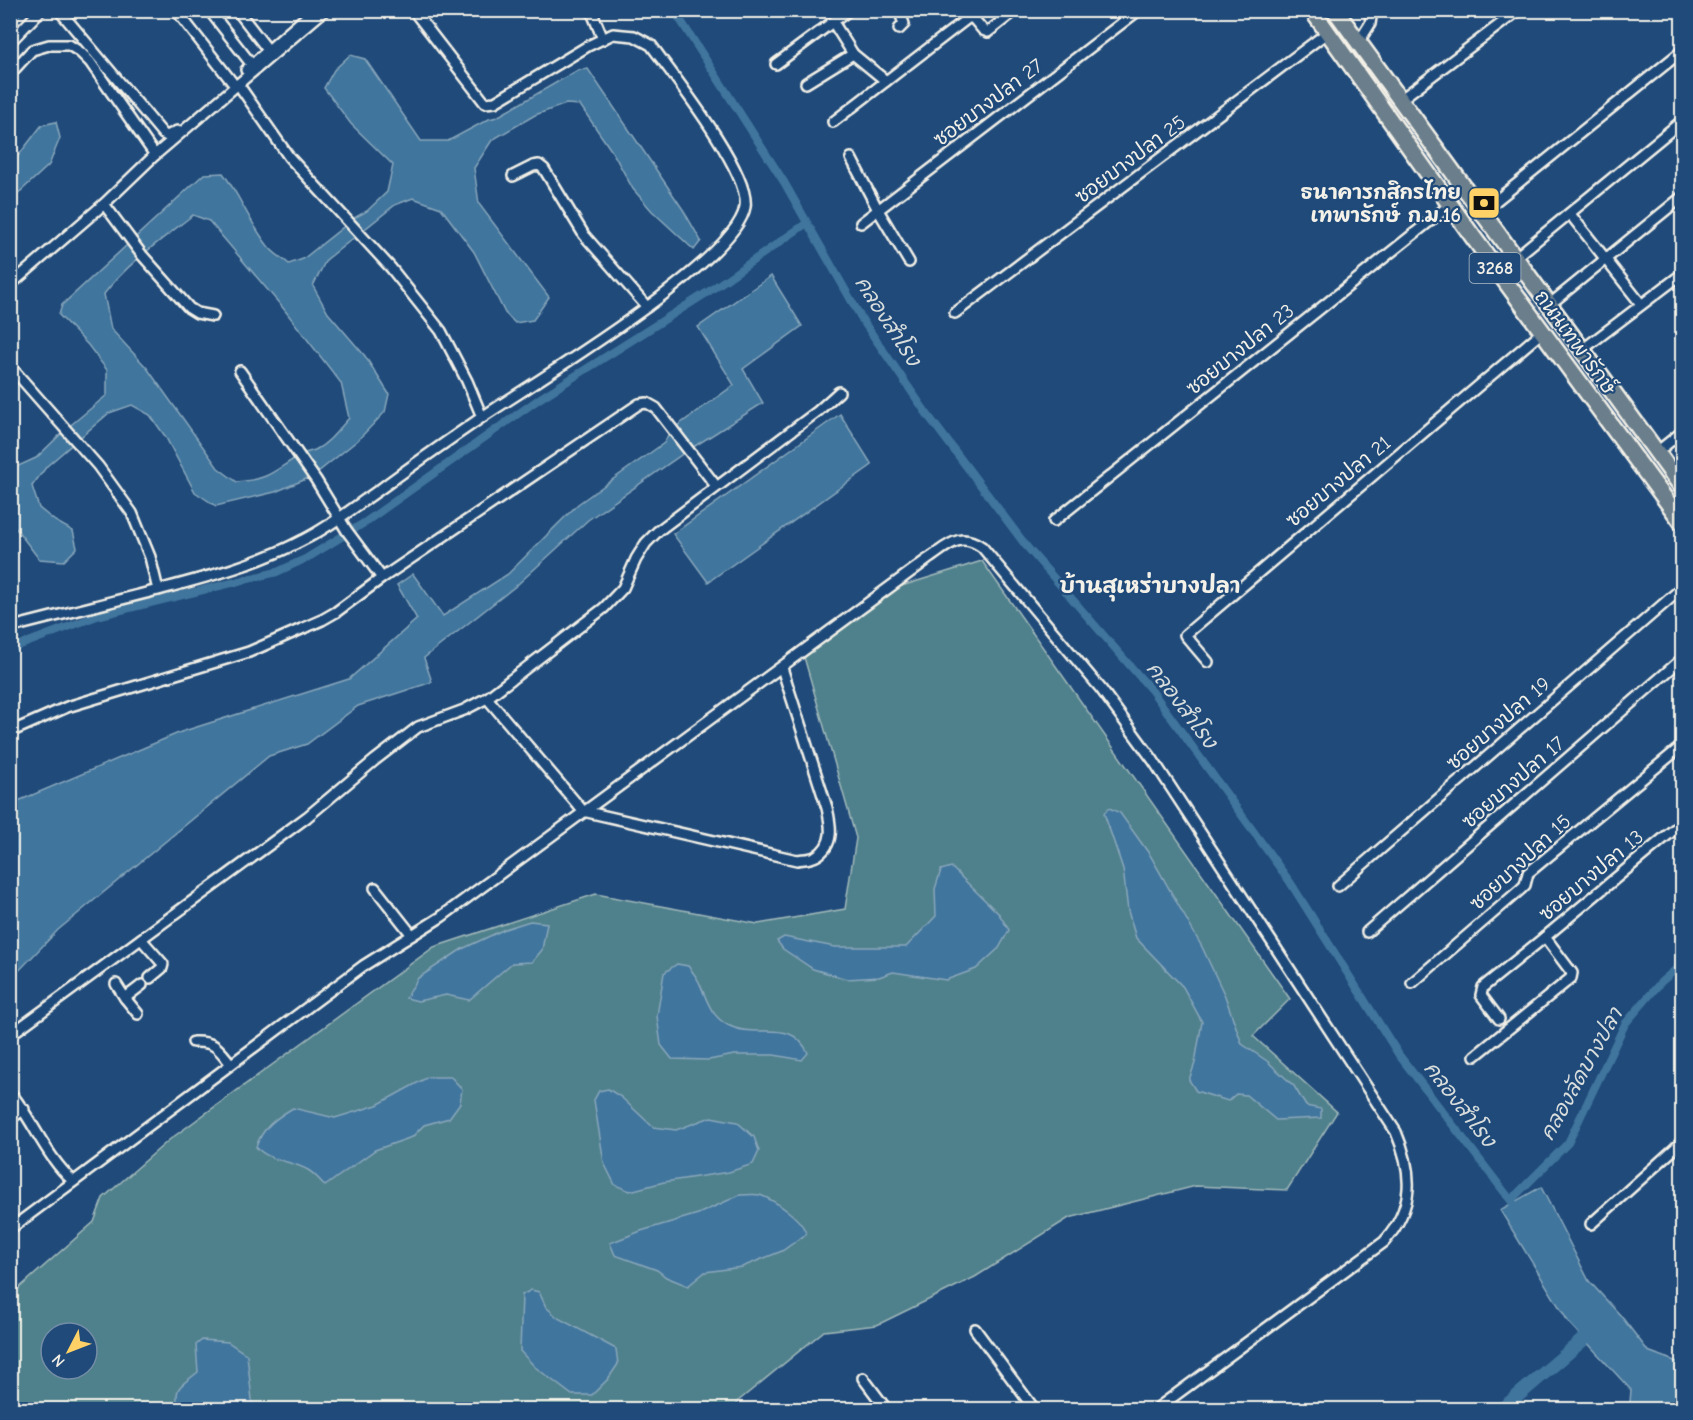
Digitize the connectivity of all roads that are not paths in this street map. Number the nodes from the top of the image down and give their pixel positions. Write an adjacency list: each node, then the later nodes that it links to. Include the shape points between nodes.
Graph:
1 (41, 10): 22 (street)
2 (59, 10): 31 (street, via 167,136)
3 (209, 10): 27 (street)
4 (237, 10): 24 (street)
5 (314, 10): 24 (street)
6 (325, 10): 31 (street)
7 (413, 10): 21 (street, via 485,103 495,102)
8 (591, 10): 21 (street)
9 (849, 10): 18 (street)
10 (899, 10): 19 (street, via 904,24)
11 (1016, 10): 30 (street, via 988,32 968,18)
12 (1139, 10): 42 (street, ซอยบางปลา 27)
13 (1312, 10): 20 (main road, ถนนเทพารักษ์ / 3268)
14 (1335, 10): 23 (main road, ถนนเทพารักษ์ / 3268)
15 (1372, 10): 23 (street, via 1370,24)
16 (1518, 10): 33 (street)
17 (180, 15): 31 (street)
18 (833, 22): 26 (street); 28 (street)
19 (899, 30)
20 (1328, 32): 41 (main road, ถนนเทพารักษ์ / 3268); 54 (street, ซอยบางปลา 25)
21 (603, 39): 53 (street, via 623,33 651,45 724,148 744,193 746,207 724,243)
22 (10, 42)
23 (1358, 43): 33 (main road, ถนนเทพารักษ์ / 3268)
24 (268, 50): 27 (street)
25 (1683, 51): 43 (street)
26 (853, 54): 30 (street); 32 (street)
27 (252, 64): 31 (street)
28 (776, 64)
29 (10, 74): 36 (street, via 32,50 69,45 90,62)
30 (886, 81): 35 (street)
31 (235, 83): 36 (street); 61 (street, via 289,157 392,268 441,331)
32 (806, 83)
33 (1400, 100): 43 (main road, ถนนเทพารักษ์ / 3268)
34 (1683, 120): 44 (street)
35 (832, 122)
36 (155, 155): 40 (street)
37 (851, 158): 42 (street)
38 (513, 176): 53 (street, via 533,166 544,169 584,235)
39 (1683, 197): 47 (street)
40 (104, 204): 50 (street); 55 (street, via 142,255 193,311)
41 (1450, 205): 56 (main road, ถนนเทพารักษ์ / 3268); 67 (street, ซอยบางปลา 23)
42 (878, 210): 45 (street, ซอยบางปลา 27); 48 (street)
43 (1482, 212): 46 (main road, ถนนเทพารักษ์ / 3268)
44 (1570, 214): 46 (street); 47 (street)
45 (861, 223)
46 (1515, 258): 51 (main road, ถนนเทพารักษ์ / 3268)
47 (1604, 260): 51 (street); 52 (street)
48 (909, 262)
49 (1683, 274): 52 (street)
50 (10, 285)
51 (1549, 304): 57 (main road, ถนนเทพารักษ์ / 3268)
52 (1641, 304): 57 (street)
53 (647, 307): 61 (street)
54 (955, 314)
55 (213, 316)
56 (1542, 332): 68 (main road, ถนนเทพารักษ์ / 3268); 74 (street, ซอยบางปลา 21, via 1185,635)
57 (1582, 350): 63 (main road, ถนนเทพารักษ์ / 3268)
58 (10, 366): 71 (street, via 118,491 137,522)
59 (240, 371): 66 (street)
60 (838, 392): 64 (street)
61 (482, 417): 66 (street)
62 (1683, 432): 63 (street)
63 (1657, 452): 65 (main road, ถนนเทพารักษ์ / 3268)
64 (716, 486): 69 (street, via 656,408 639,404); 76 (street, via 646,543 623,588 604,608)
65 (1683, 487)
66 (339, 518): 69 (street); 71 (street, via 281,551)
67 (1054, 520)
68 (1683, 522)
69 (382, 578): 77 (street, via 336,612 249,652 67,707)
70 (1683, 588): 81 (street, ซอยบางปลา 19)
71 (158, 590): 72 (street, via 16,626)
72 (10, 624)
73 (1683, 659): 83 (street, ซอยบางปลา 17)
74 (1208, 662)
75 (782, 668): 79 (street); 79 (street, via 832,830 827,845 816,856 797,860); 109 (street, via 959,539 972,540 982,547 1101,689 1153,760 1396,1132 1406,1156 1409,1182 1406,1203 1389,1236)
76 (487, 698): 79 (street); 86 (street, via 418,727 307,817)
77 (10, 732)
78 (1683, 746): 88 (street, ซอยบางปลา 15, via 1528,873 1521,890)
79 (582, 811): 84 (street)
80 (1683, 823): 85 (street, ซอยบางปลา 13)
81 (1338, 886)
82 (375, 888): 84 (street)
83 (1367, 932)
84 (412, 935): 97 (street, via 363,966)
85 (1545, 937): 93 (street, via 1483,987 1481,995); 96 (street, ซอยบางปลา 13, via 1572,973 1571,978)
86 (141, 939): 87 (street, via 163,965); 94 (street)
87 (150, 978)
88 (1412, 983)
89 (116, 984): 91 (street)
90 (142, 985): 91 (street)
91 (125, 998): 92 (street)
92 (138, 1014)
93 (1499, 1019)
94 (10, 1035)
95 (193, 1042): 97 (street, via 214,1045)
96 (1475, 1056)
97 (231, 1064): 102 (street)
98 (10, 1092): 99 (street)
99 (24, 1109): 100 (street); 102 (street, via 55,1161)
100 (10, 1119)
101 (1683, 1142): 103 (street)
102 (73, 1181): 104 (street)
103 (1591, 1224)
104 (10, 1229)
105 (975, 1329): 108 (street)
106 (863, 1378): 107 (street)
107 (887, 1410)
108 (1035, 1410)
109 (1155, 1410)

